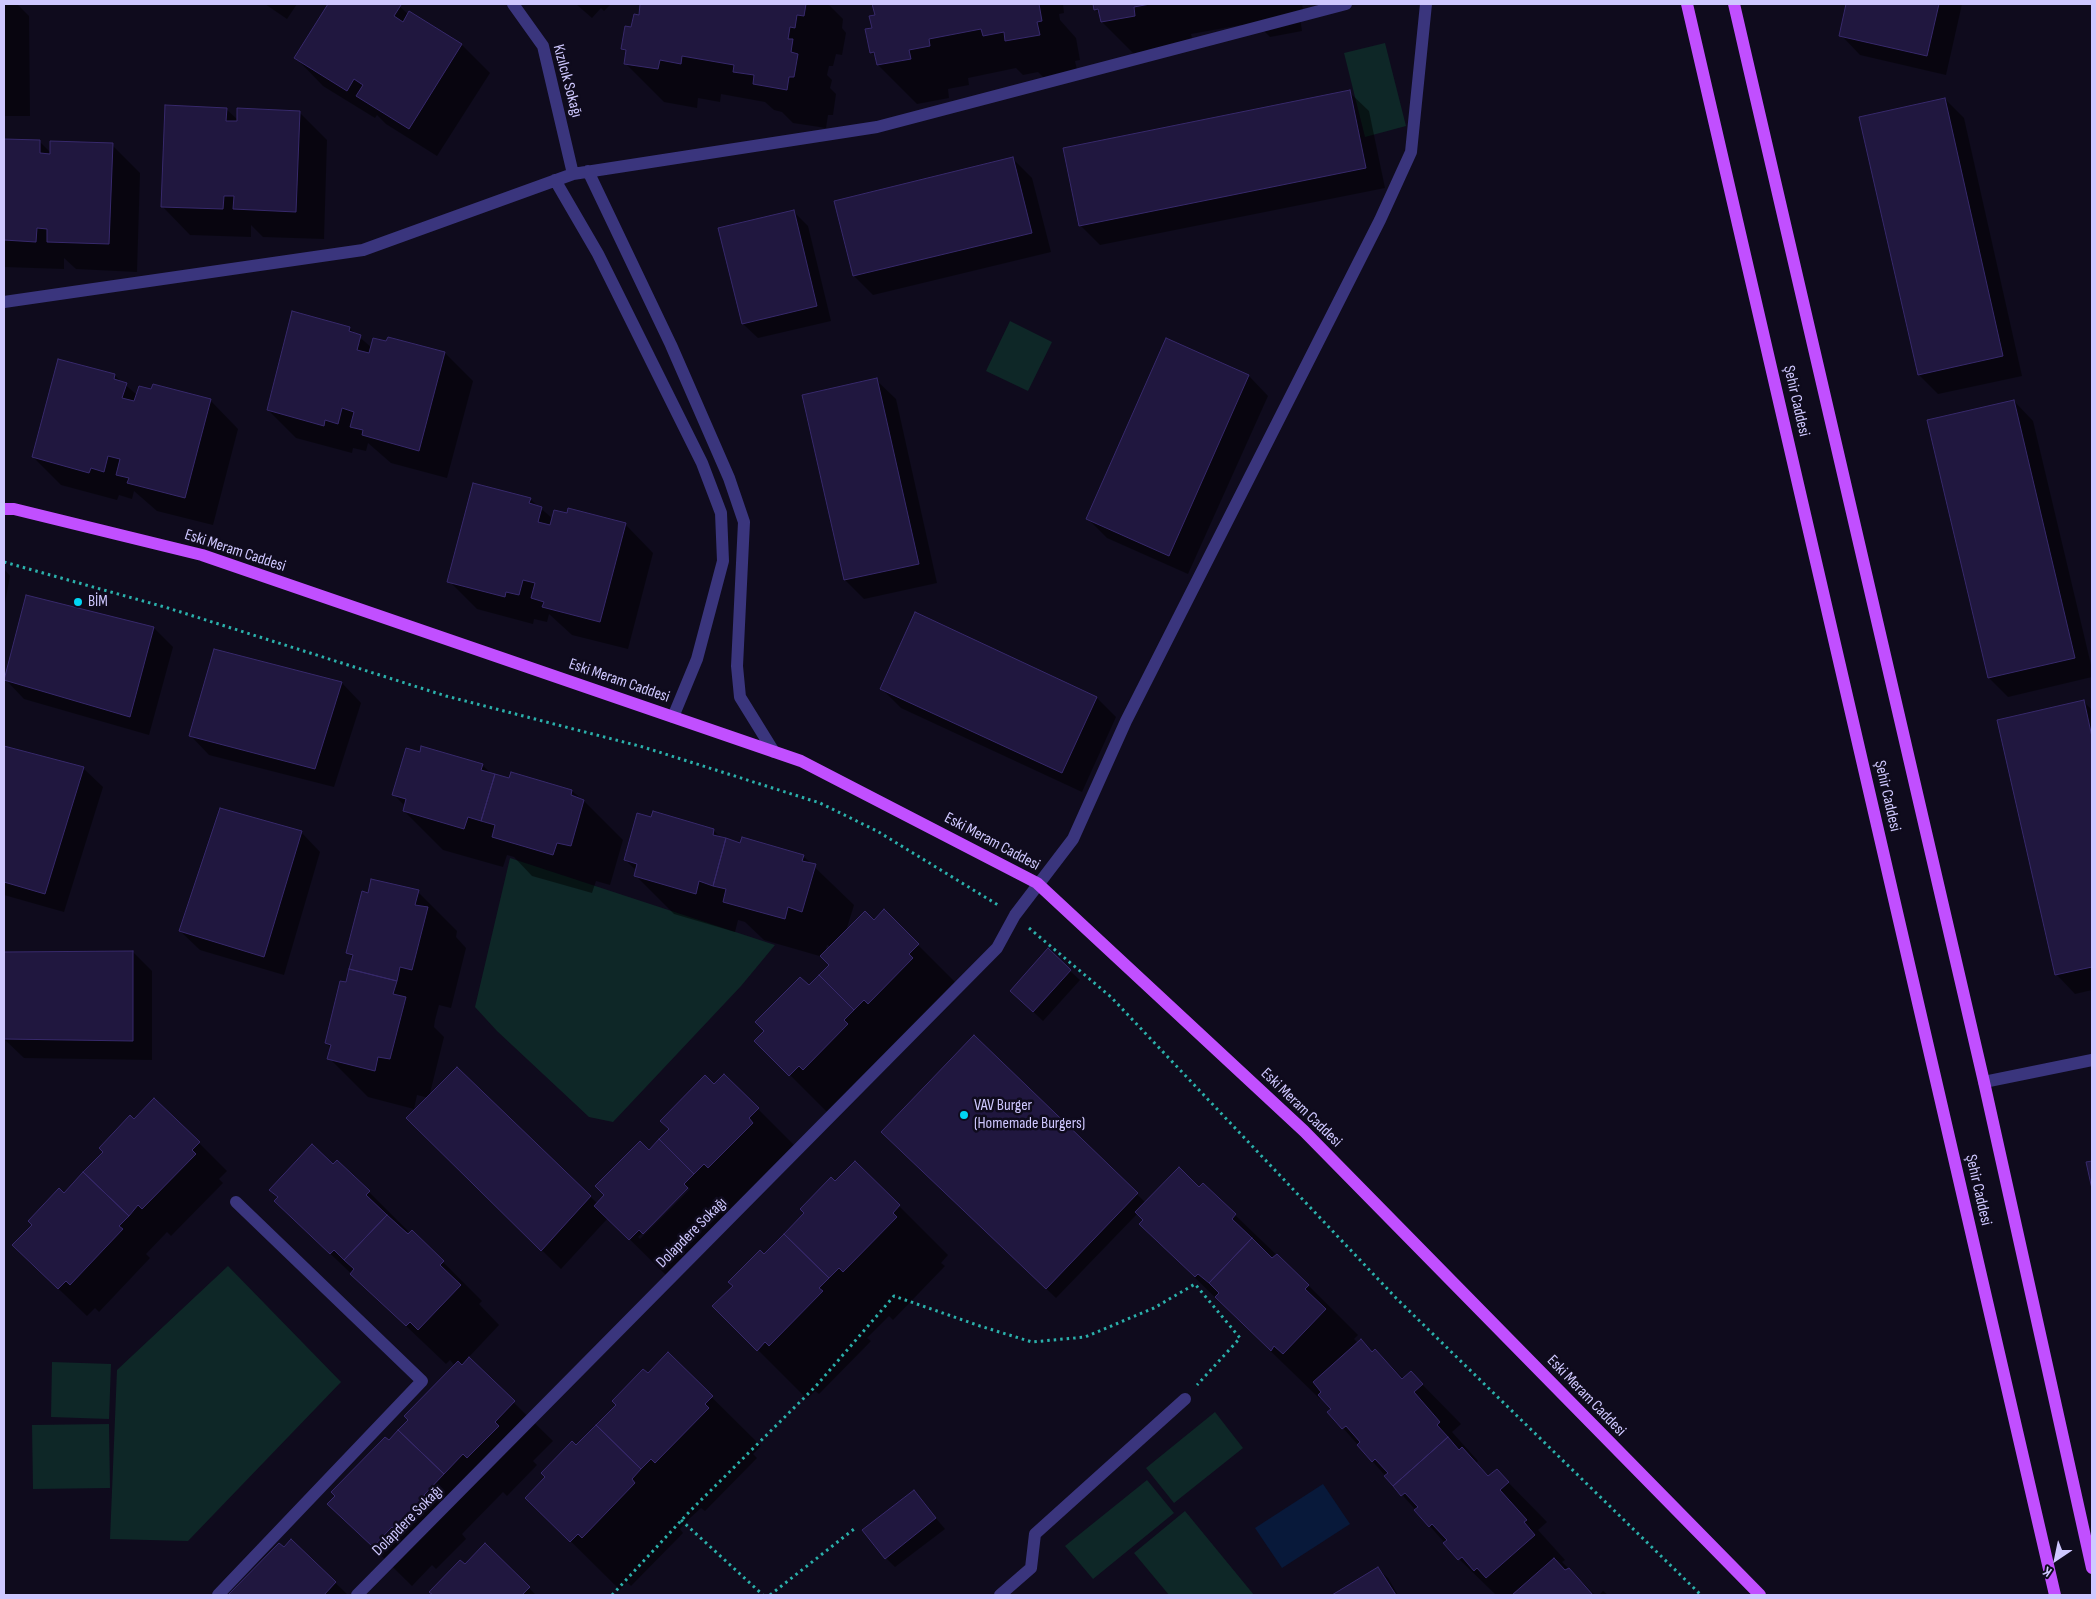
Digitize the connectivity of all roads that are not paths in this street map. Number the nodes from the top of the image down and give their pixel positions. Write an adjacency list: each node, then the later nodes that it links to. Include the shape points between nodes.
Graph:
1 (513, 4): 7 (street, Kızılcık Sokağı, via 543,46)
2 (1346, 4): 6 (street, via 877,127)
3 (1426, 4): 13 (street, Dolapdere Sokağı, via 1411,152 1376,229 1126,721 1073,839)
4 (1687, 4): 23 (main road, Şehir Caddesi)
5 (1734, 4): 15 (main road, Şehir Caddesi)
6 (588, 171): 7 (street); 12 (street, via 671,345 744,522 737,666 740,697)
7 (573, 174): 8 (street)
8 (555, 180): 9 (street, via 363,250); 11 (street, via 598,254 702,463 721,513 723,561 697,659)
9 (4, 302)
10 (7, 508): 11 (main road, Eski Meram Caddesi, via 202,556)
11 (673, 717): 12 (main road, Eski Meram Caddesi)
12 (774, 752): 13 (main road, Eski Meram Caddesi, via 801,761)
13 (1037, 883): 20 (street, Dolapdere Sokağı, via 997,948); 22 (main road, Eski Meram Caddesi, via 1304,1131)
14 (2092, 1060): 15 (street)
15 (1984, 1082): 18 (main road, Şehir Caddesi)
16 (236, 1202): 19 (street, via 422,1381)
17 (1185, 1399): 21 (street, via 1034,1534 1032,1568)
18 (2092, 1568)
19 (218, 1595)
20 (357, 1595)
21 (1000, 1595)
22 (1760, 1595)
23 (2055, 1595)

